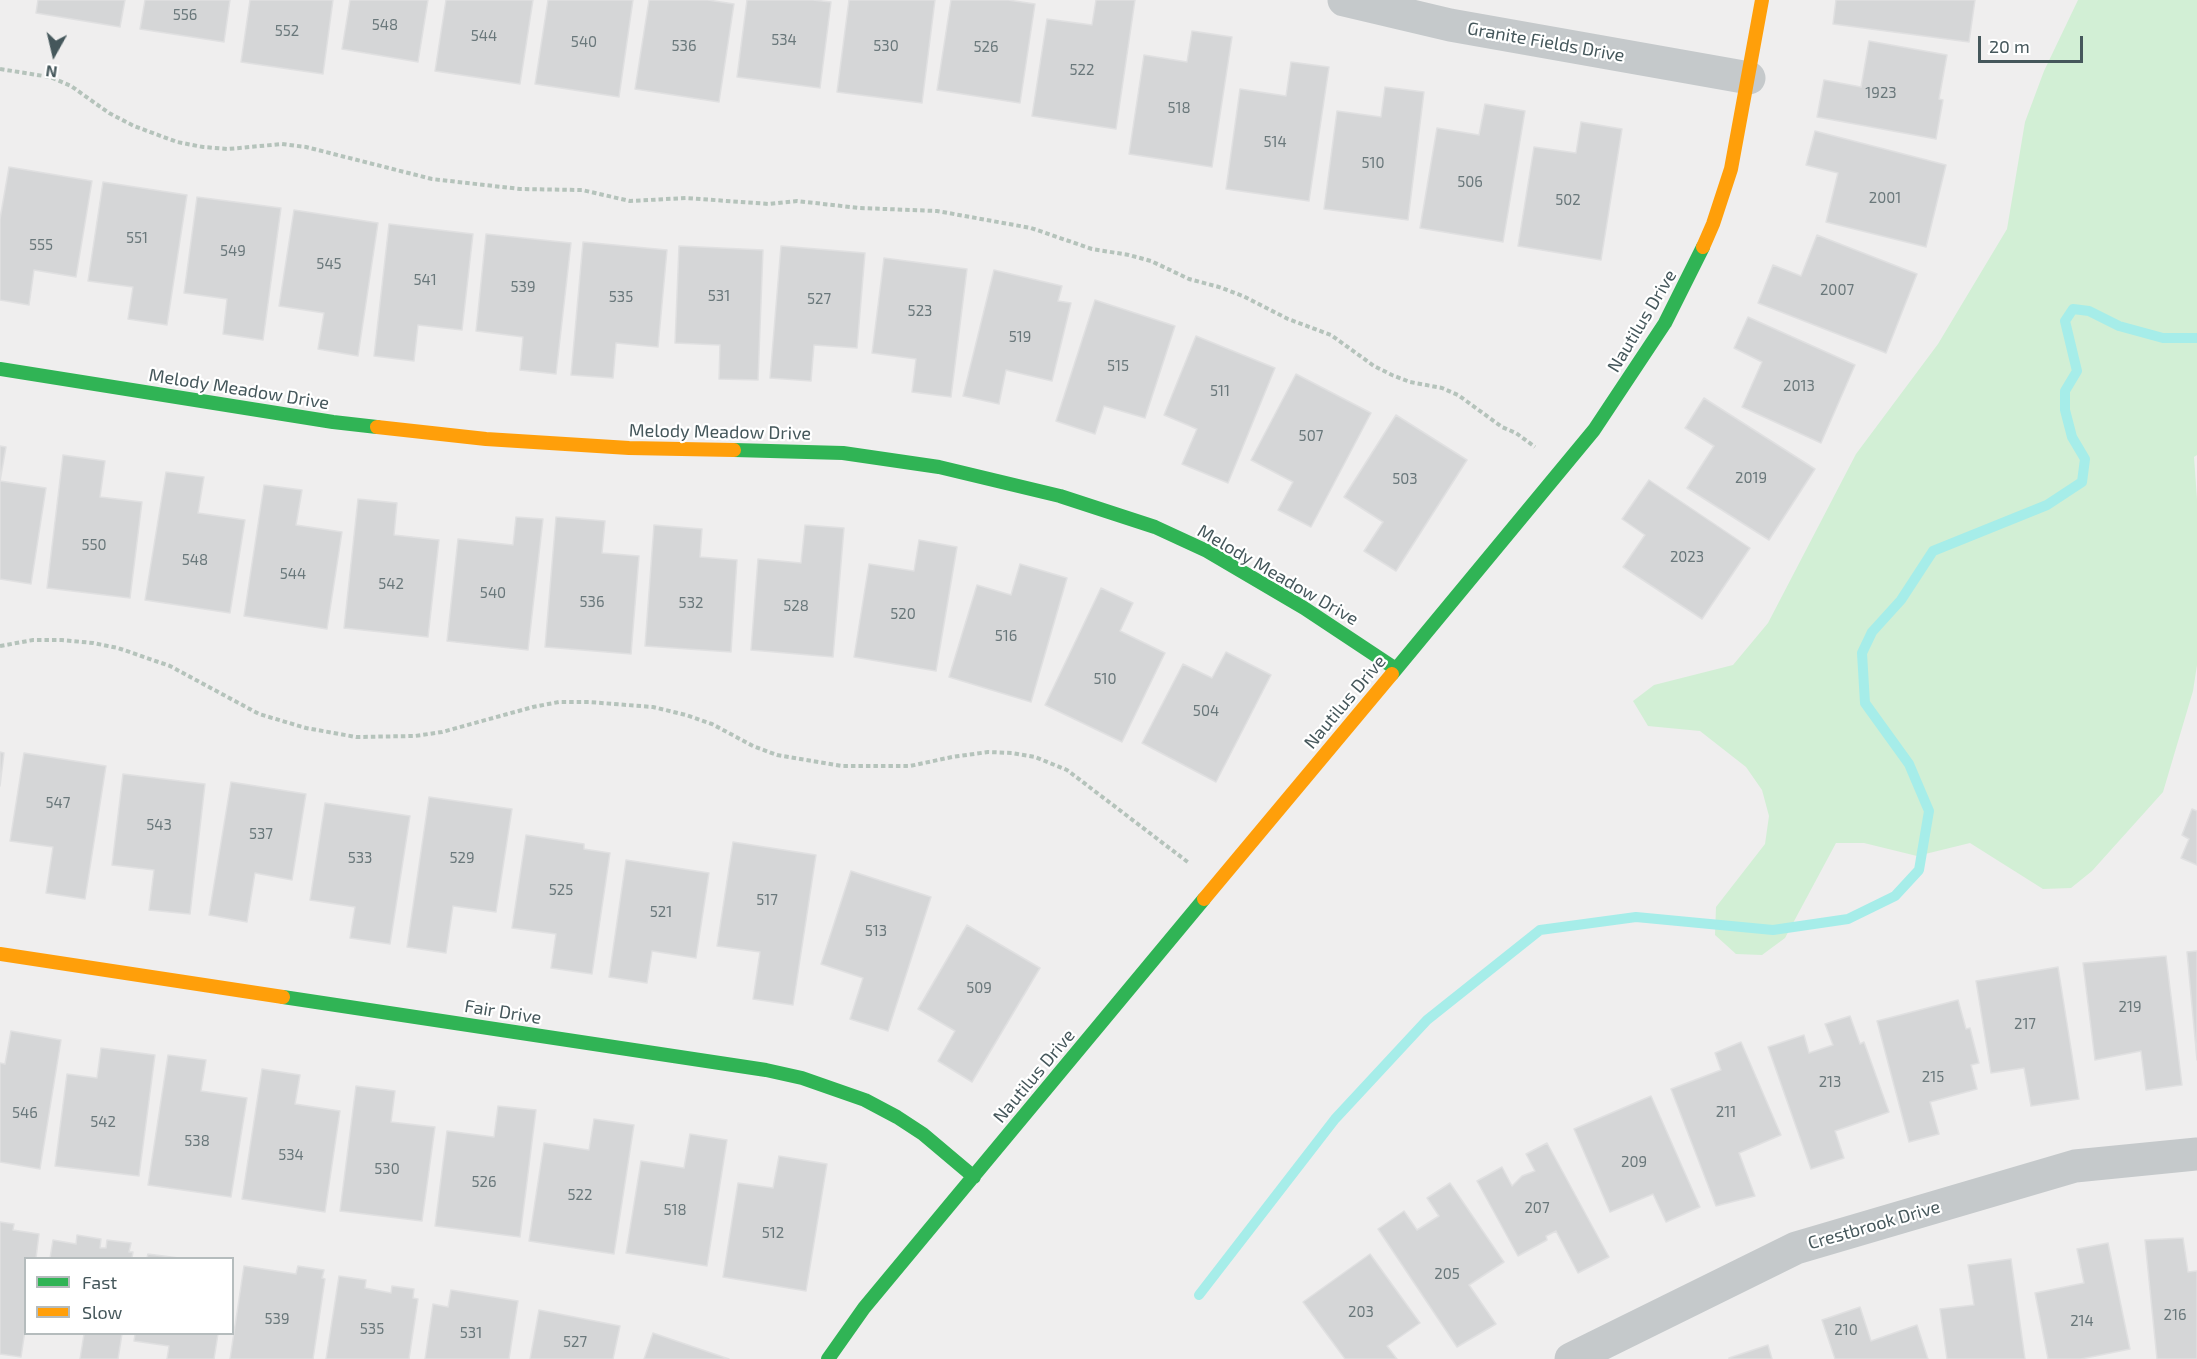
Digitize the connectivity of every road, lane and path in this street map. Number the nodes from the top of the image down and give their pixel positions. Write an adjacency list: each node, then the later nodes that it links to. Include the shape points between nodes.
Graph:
1 (1344, 0): 4 (street, Granite Fields Drive, via 1450,26)
2 (1762, 0): 4 (street, Nautilus Drive)
3 (0, 69): 6 (path, via 50,77 134,126 203,147 306,147 432,179 520,189 582,190 630,201 797,201 937,211 1031,228 1082,246 1151,261 1189,279 1243,296 1331,335 1392,375 1458,395)
4 (1749, 78): 8 (street, Nautilus Drive, via 1731,169 1713,224 1665,323 1594,430)
5 (0, 369): 8 (street, Melody Meadow Drive, via 333,422 486,439 629,448 843,453 939,467 1060,496 1155,527 1207,551 1304,608)
6 (1535, 447)
7 (0, 646): 9 (path, via 62,640 118,648 170,666 259,714 356,737 442,732 532,707 589,702 653,707 686,715 777,755 842,766 910,766 988,752 1035,757 1067,770)
8 (1396, 669): 12 (street, Nautilus Drive)
9 (1188, 863)
10 (0, 954): 12 (street, Fair Drive, via 802,1078 865,1100 897,1117)
11 (2197, 1154): 14 (street, Crestbrook Drive, via 2075,1166 1796,1248)
12 (974, 1177): 13 (street, Nautilus Drive, via 864,1308)
13 (828, 1359)
14 (1571, 1359)

